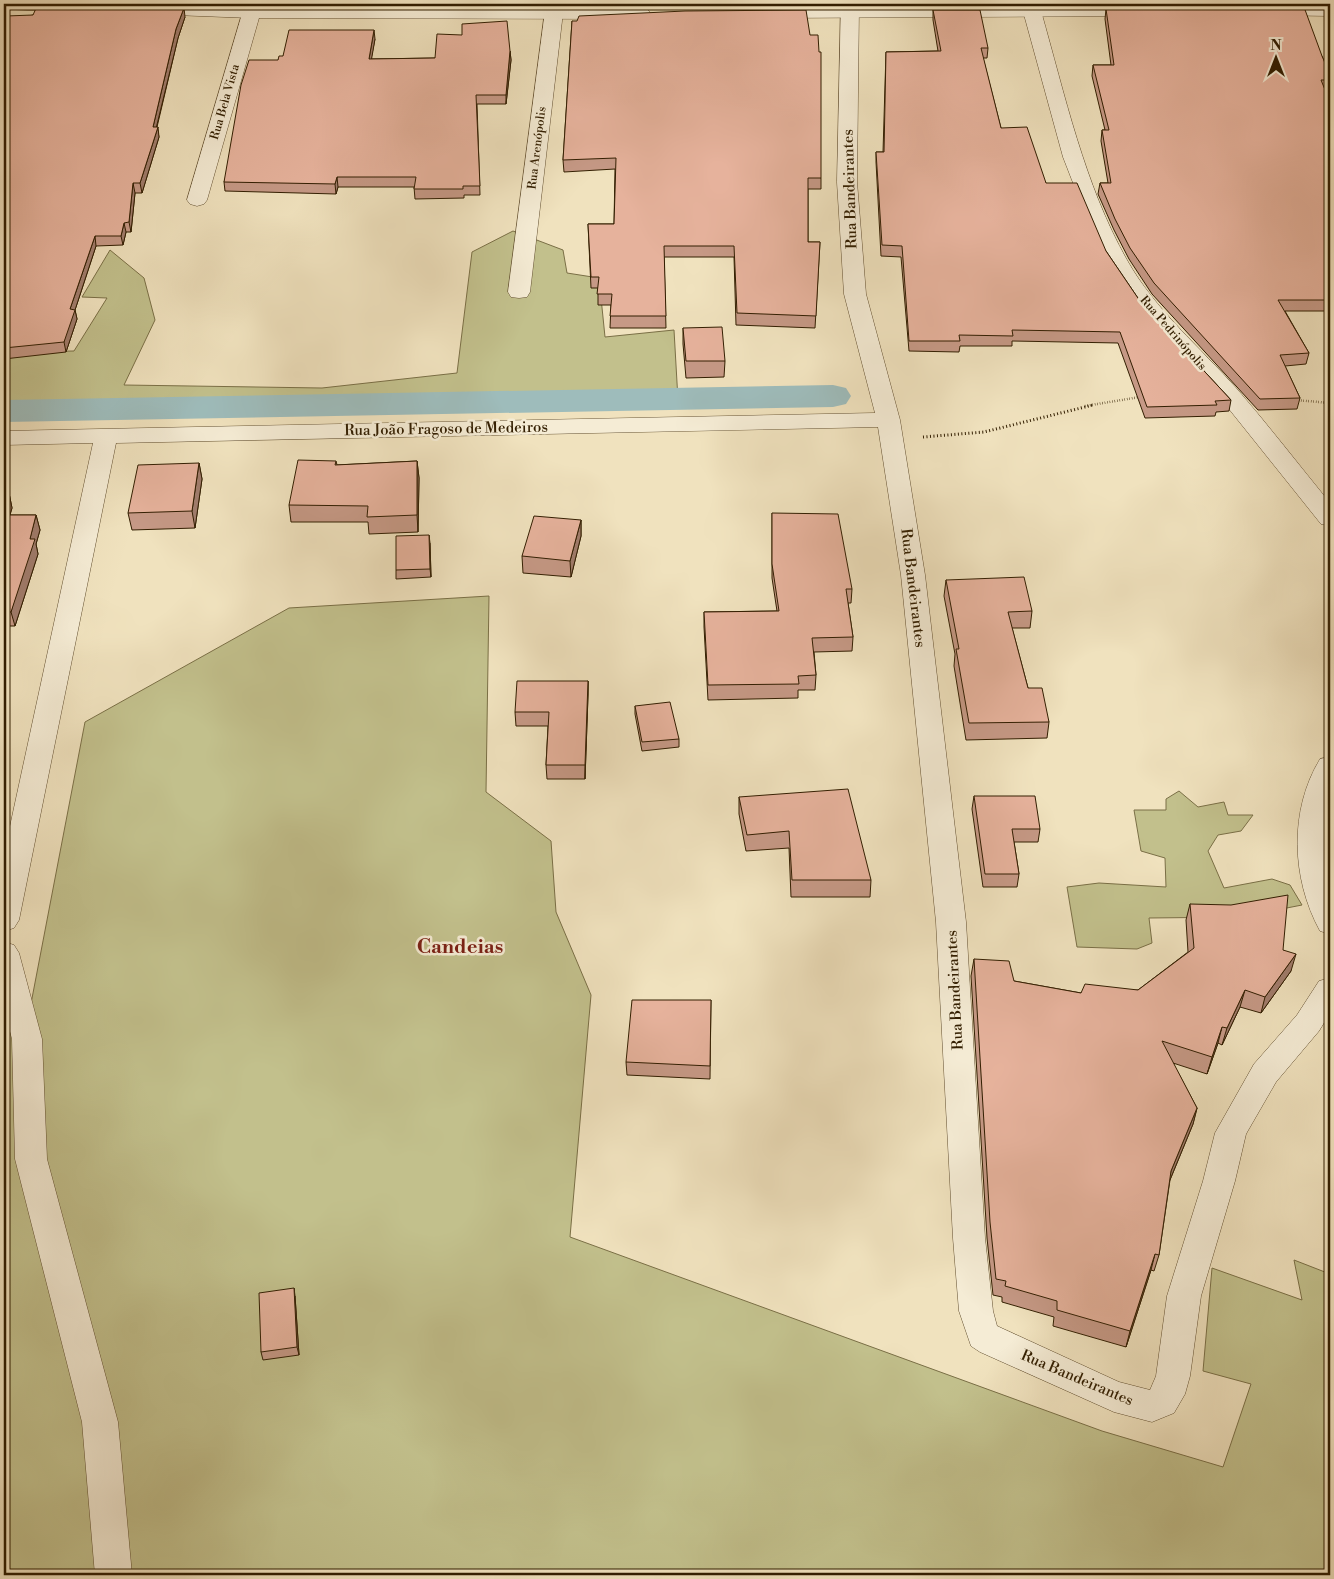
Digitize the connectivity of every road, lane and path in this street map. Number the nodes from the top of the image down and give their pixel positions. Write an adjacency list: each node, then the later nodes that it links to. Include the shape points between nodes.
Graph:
1 (4, 4): 2 (street)
2 (93, 7)
3 (252, 8): 6 (street); 7 (street); 13 (street, Rua Bela Vista)
4 (851, 8): 5 (street); 12 (street); 18 (street, Rua Bandeirantes, via 847,182 855,294)
5 (1032, 8): 8 (street); 21 (street, Rua Pedrinópolis, via 1073,157 1117,261 1150,309 1228,394)
6 (132, 9)
7 (555, 9): 11 (street); 14 (street, Rua Arenópolis)
8 (1162, 11)
9 (1251, 11): 10 (street)
10 (1330, 11)
11 (663, 14)
12 (752, 14)
13 (197, 200)
14 (519, 292)
15 (1143, 396): 18 (path, via 1077,407 984,432 943,436)
16 (1293, 400): 17 (path)
17 (1330, 403)
18 (889, 428): 19 (street, Rua João Fragoso de Medeiros); 26 (street, Rua Bandeirantes, via 913,575 950,912 968,1238 976,1311 984,1334 992,1341 1114,1396 1152,1406 1162,1402 1173,1376 1184,1296 1231,1133 1265,1073 1308,1023)
19 (106, 436): 20 (street, Rua João Fragoso de Medeiros); 23 (street)
20 (4, 438)
21 (1330, 518)
22 (1330, 766): 24 (street, via 1316,798 1310,832 1319,892)
23 (4, 920)
24 (1330, 923)
25 (4, 953): 27 (street, via 27,1039 32,1159 100,1422)
26 (1330, 989)
27 (114, 1575)

